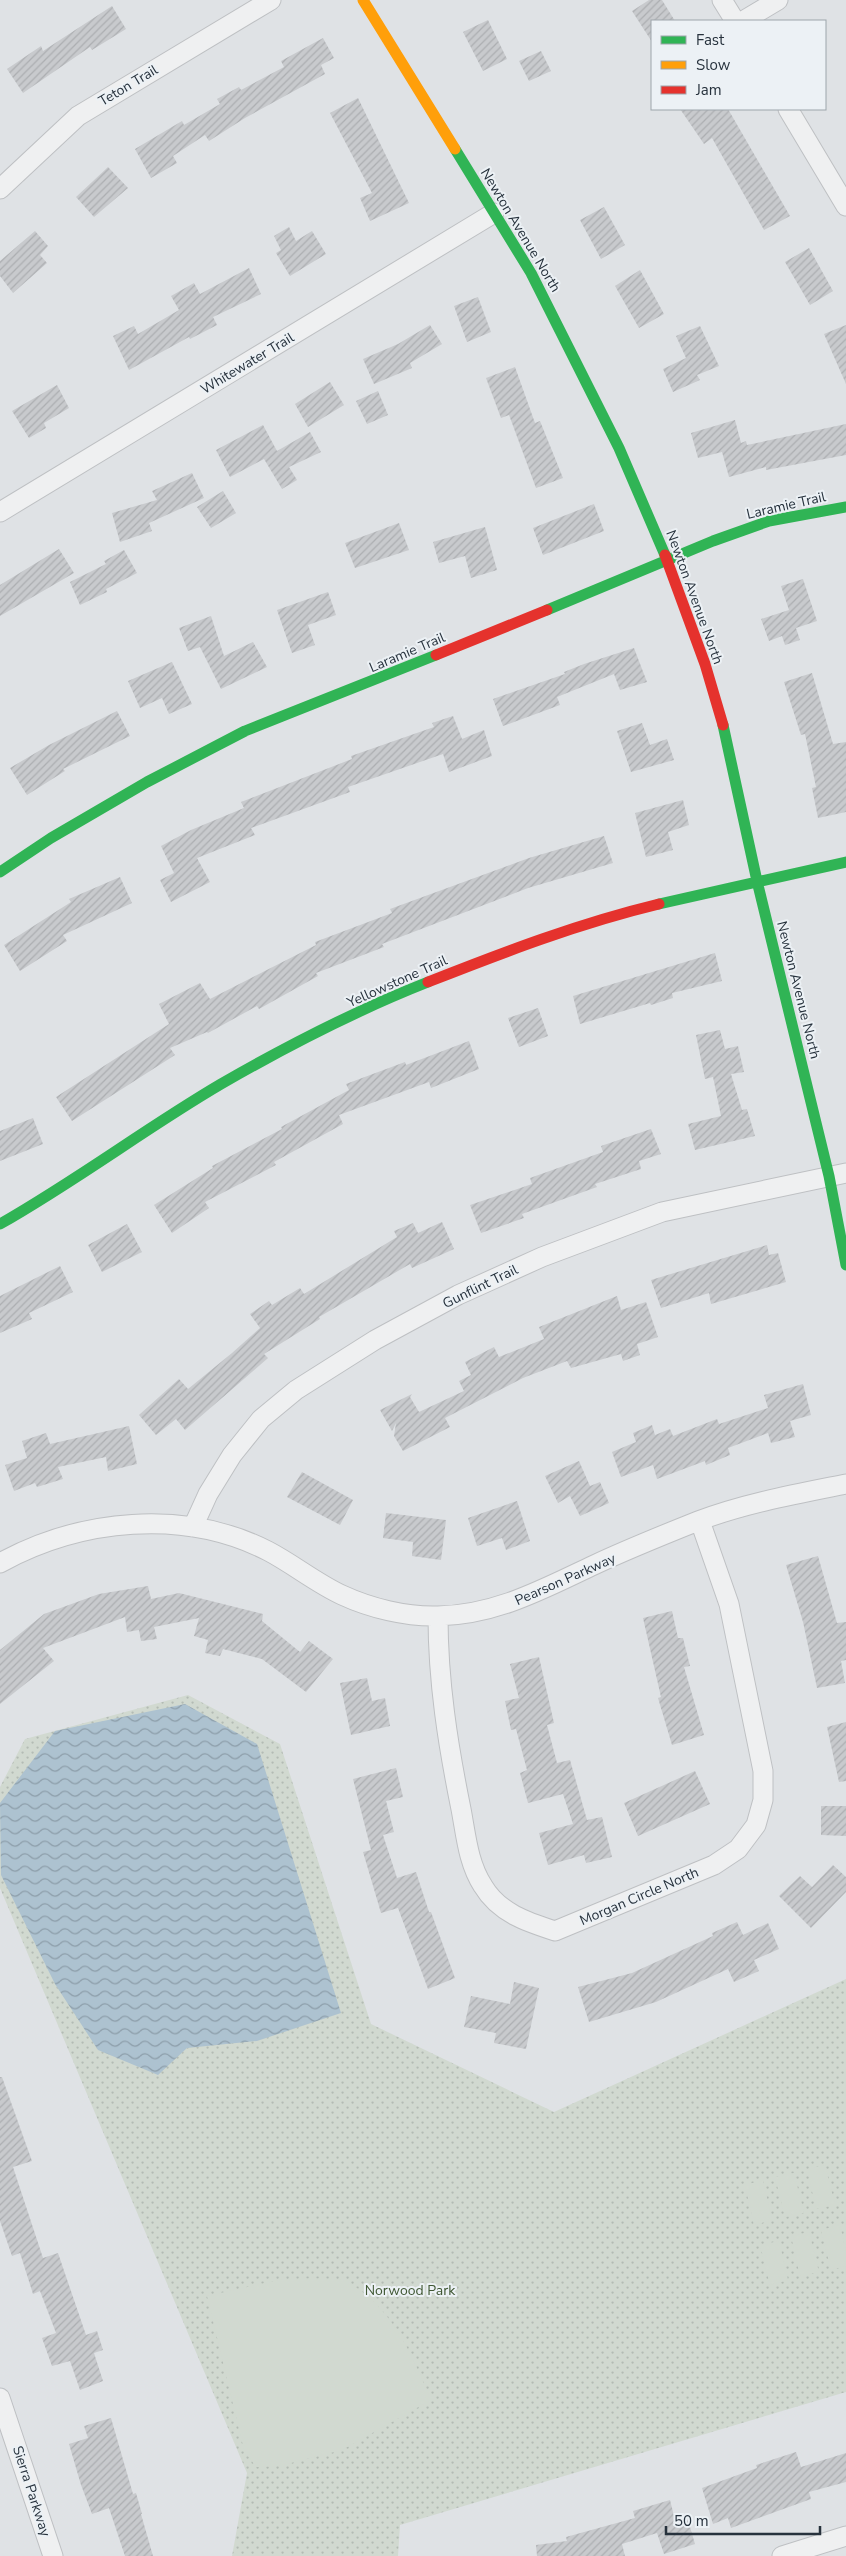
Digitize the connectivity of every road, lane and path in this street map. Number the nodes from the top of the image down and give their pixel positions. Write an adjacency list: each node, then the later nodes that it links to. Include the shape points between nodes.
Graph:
1 (271, 0): 8 (street, Teton Trail, via 78,116)
2 (363, 0): 10 (street, Newton Avenue North)
3 (722, 0): 5 (street)
4 (778, 0): 6 (street)
5 (734, 20)
6 (745, 20)
7 (789, 110): 9 (street)
8 (0, 189)
9 (846, 206)
10 (494, 214): 12 (street, Whitewater Trail); 13 (street, Newton Avenue North, via 531,273 576,359 619,448)
11 (846, 508): 13 (street, Laramie Trail, via 769,521)
12 (0, 512)
13 (666, 559): 15 (street, Laramie Trail, via 356,689 245,731 147,782); 16 (street, Newton Avenue North, via 705,664 729,746)
14 (846, 862): 16 (street, Yellowstone Trail)
15 (0, 872)
16 (757, 881): 17 (street, Newton Avenue North); 18 (street, Yellowstone Trail, via 622,913 519,946 408,990 318,1032 220,1084 44,1199)
17 (838, 1175): 19 (street, Newton Avenue North); 22 (street, Gunflint Trail, via 662,1212 542,1256 458,1295 375,1340 296,1390 261,1419 232,1455 208,1494)
18 (0, 1224)
19 (846, 1265)
20 (846, 1484): 21 (street, Pearson Parkway, via 759,1501)
21 (700, 1520): 24 (street, Pearson Parkway, via 504,1606); 24 (street, Morgan Circle North, via 729,1604 764,1771 763,1800 756,1825 738,1849 714,1865 555,1931 525,1921 502,1908 483,1887 471,1862 442,1707)
22 (194, 1527): 23 (street, Pearson Parkway, via 132,1524 87,1529 43,1542); 24 (street, Pearson Parkway, via 267,1550 342,1594 381,1609)
23 (0, 1563)
24 (438, 1616)
25 (0, 2398): 27 (street, Sierra Parkway)
26 (846, 2536): 28 (street)
27 (53, 2556)
28 (782, 2556)

